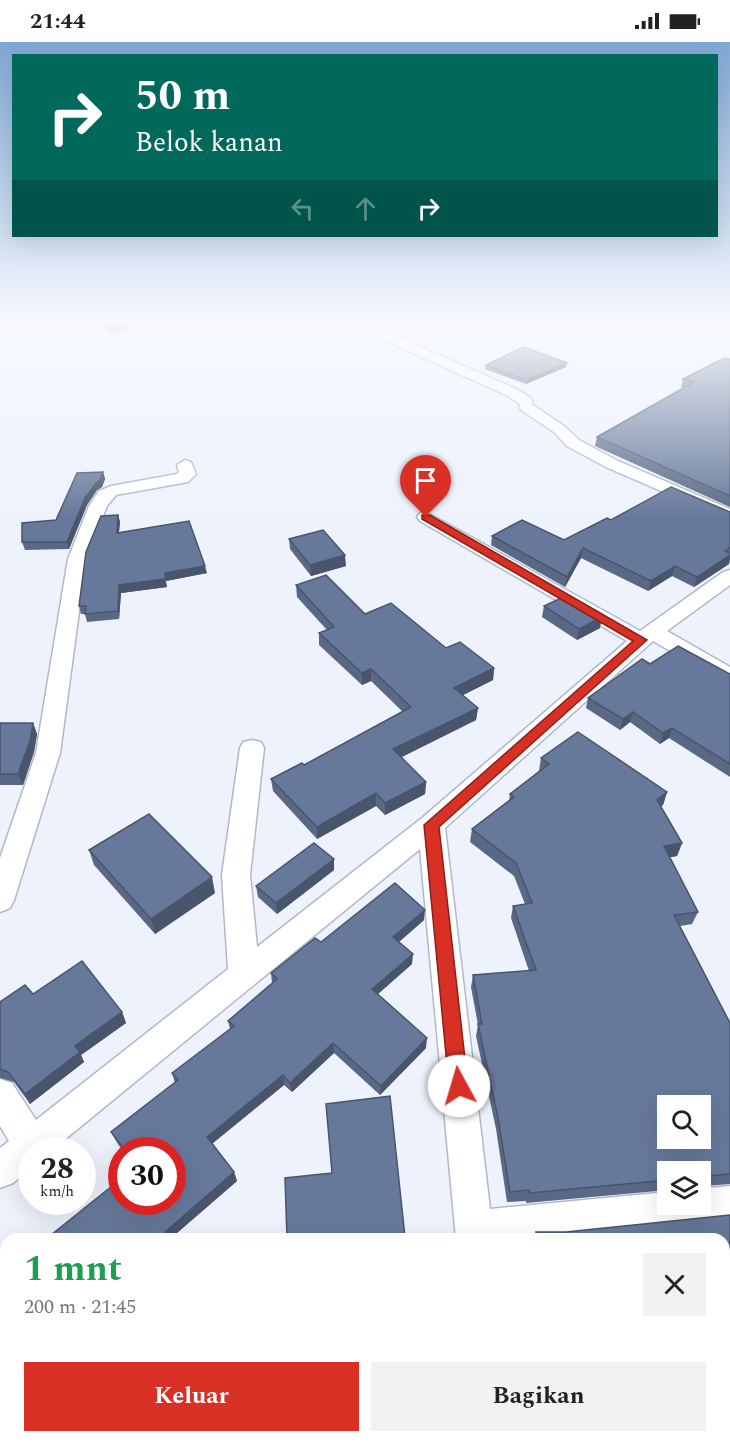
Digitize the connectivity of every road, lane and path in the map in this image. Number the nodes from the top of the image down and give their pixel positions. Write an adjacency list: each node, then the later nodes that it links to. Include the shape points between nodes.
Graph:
1 (498, 386): 3 (street, via 526,401 532,413 559,429 573,444)
2 (185, 465): 10 (street, via 186,477 111,491 92,520 77,559 48,753)
3 (730, 516)
4 (426, 517): 6 (street)
5 (730, 576): 6 (street)
6 (647, 636): 7 (street); 9 (street)
7 (730, 676)
8 (252, 748): 11 (street, via 236,875)
9 (431, 825): 11 (street); 18 (street)
10 (0, 900)
11 (244, 974): 14 (street)
12 (0, 1095): 13 (street)
13 (27, 1137)
14 (40, 1137)
15 (18, 1155): 16 (street)
16 (0, 1170)
17 (730, 1204): 19 (street)
18 (474, 1233)
19 (483, 1233)

